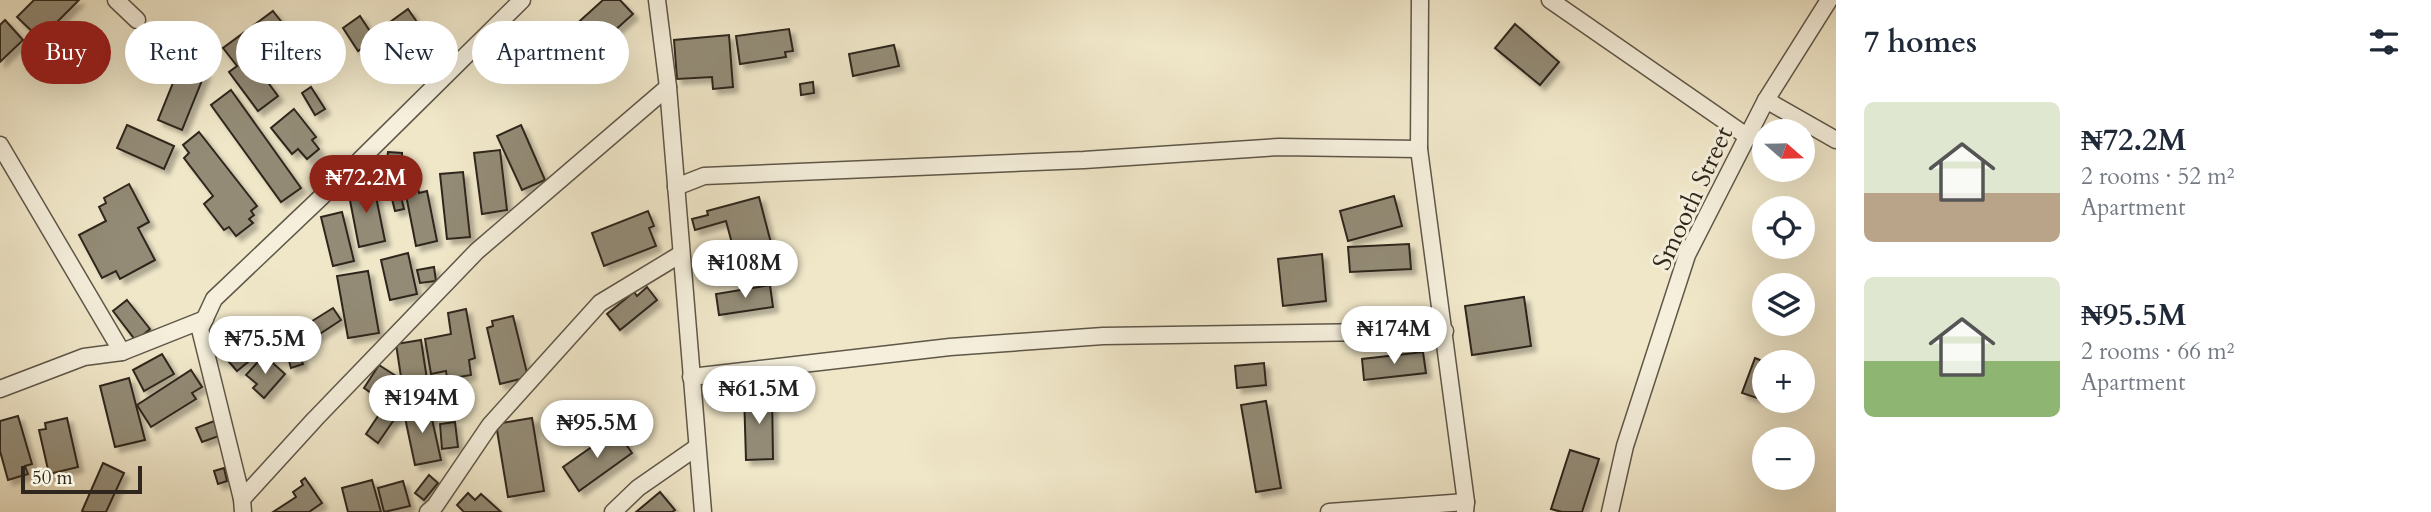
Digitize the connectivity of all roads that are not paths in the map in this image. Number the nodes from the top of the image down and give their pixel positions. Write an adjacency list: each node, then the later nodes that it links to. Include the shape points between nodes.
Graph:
1 (116, 0): 7 (street)
2 (522, 0): 16 (street, via 214,299)
3 (657, 0): 8 (street)
4 (1420, 0): 13 (street)
5 (1550, 0): 10 (street)
6 (1829, 0): 9 (street, Smooth Street)
7 (137, 20)
8 (668, 87): 14 (street); 22 (street, via 477,251 315,419)
9 (1766, 100): 10 (street, Smooth Street); 11 (street)
10 (1748, 137): 28 (street, Smooth Street, via 1687,255 1625,446)
11 (1836, 140)
12 (0, 145): 18 (street)
13 (1419, 149): 14 (street, via 1279,147 704,176); 17 (street)
14 (676, 187): 15 (street)
15 (681, 254): 19 (street); 24 (street, via 600,303 490,425)
16 (205, 319): 18 (street); 22 (street, via 200,329)
17 (1445, 331): 19 (street, via 1103,336 950,347); 23 (street)
18 (122, 352): 20 (street, via 84,357)
19 (691, 377): 21 (street)
20 (0, 389)
21 (697, 447): 25 (street, via 638,488); 26 (street)
22 (243, 505)
23 (1466, 507): 27 (street)
24 (428, 512)
25 (613, 512)
26 (703, 512)
27 (1329, 512)
28 (1610, 512)

